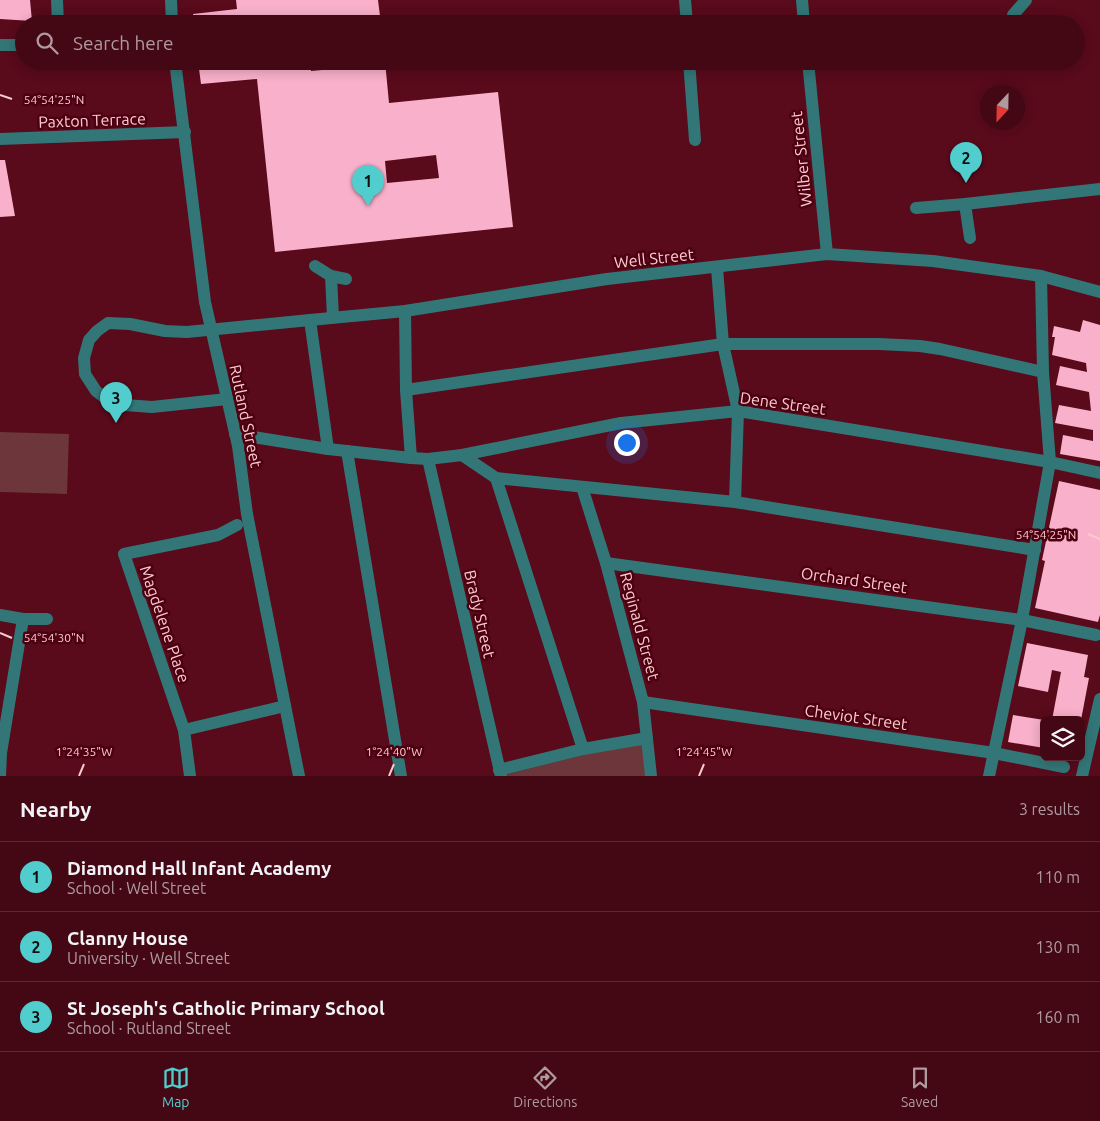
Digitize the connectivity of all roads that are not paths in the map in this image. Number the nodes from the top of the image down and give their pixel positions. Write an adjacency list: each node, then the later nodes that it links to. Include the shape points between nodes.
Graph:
1 (57, 0): 6 (street)
2 (171, 0): 7 (street)
3 (685, 0): 8 (street)
4 (802, 0): 9 (street)
5 (1026, 0): 10 (street)
6 (58, 15)
7 (172, 15)
8 (686, 15)
9 (803, 15)
10 (1013, 15)
11 (0, 45): 12 (street)
12 (15, 45)
13 (176, 70): 16 (street, Rutland Street)
14 (690, 70): 18 (street)
15 (809, 70): 23 (street, Wilber Street)
16 (184, 132): 17 (street, Paxton Terrace); 33 (street, Rutland Street)
17 (0, 139)
18 (695, 140)
19 (1100, 189): 20 (street)
20 (965, 204): 21 (street); 22 (street)
21 (916, 208)
22 (970, 238)
23 (827, 254): 25 (street, Well Street); 27 (street, Well Street, via 933,261)
24 (316, 266): 26 (street)
25 (717, 268): 30 (street, Well Street, via 607,279); 34 (street)
26 (331, 276): 28 (street); 31 (street)
27 (1041, 276): 29 (street, Well Street); 35 (street)
28 (346, 279)
29 (1100, 292)
30 (405, 310): 31 (street, Well Street); 36 (street)
31 (332, 317): 32 (street, Well Street)
32 (310, 320): 33 (street, Well Street); 40 (street)
33 (210, 330): 37 (street, Rutland Street); 37 (street, Well Street, via 165,331 108,323 89,340 84,358 85,374 96,391 125,406 152,407)
34 (723, 344): 35 (street, via 920,346); 36 (street); 38 (street)
35 (1043, 372): 45 (street)
36 (406, 390): 43 (street)
37 (227, 399): 39 (street, Rutland Street)
38 (738, 411): 42 (street, Dene Street, via 621,423); 45 (street, Dene Street); 49 (street)
39 (235, 434): 40 (street, Dene Street); 60 (street, Rutland Street, via 247,514)
40 (328, 449): 41 (street, Dene Street)
41 (347, 451): 43 (street, Dene Street); 70 (street)
42 (462, 455): 44 (street, Dene Street); 47 (street)
43 (411, 458): 44 (street, Dene Street)
44 (428, 459): 66 (street, Brady Street)
45 (1050, 462): 46 (street, Dene Street); 51 (street)
46 (1100, 472)
47 (496, 478): 48 (street); 63 (street)
48 (582, 487): 49 (street); 52 (street, Reginald Street)
49 (735, 502): 51 (street)
50 (237, 525): 61 (street, Magdelene Place, via 218,535 124,554)
51 (1035, 550): 56 (street)
52 (606, 563): 56 (street, Orchard Street); 59 (street, Reginald Street)
53 (0, 615): 54 (street)
54 (23, 619): 55 (street); 67 (street, via 0,753)
55 (47, 620)
56 (1022, 620): 57 (street, Orchard Street); 64 (street)
57 (1096, 635)
58 (1100, 699): 73 (street)
59 (643, 702): 62 (street, Reginald Street); 64 (street, Cheviot Street)
60 (285, 706): 61 (street); 69 (street, Rutland Street)
61 (184, 730): 68 (street, Magdelene Place)
62 (647, 738): 63 (street); 71 (street, Reginald Street)
63 (583, 749): 66 (street)
64 (994, 753): 65 (street, Cheviot Street); 72 (street)
65 (1064, 767)
66 (500, 773)
67 (0, 776)
68 (190, 776)
69 (299, 776)
70 (401, 776)
71 (651, 776)
72 (989, 776)
73 (1082, 776)

